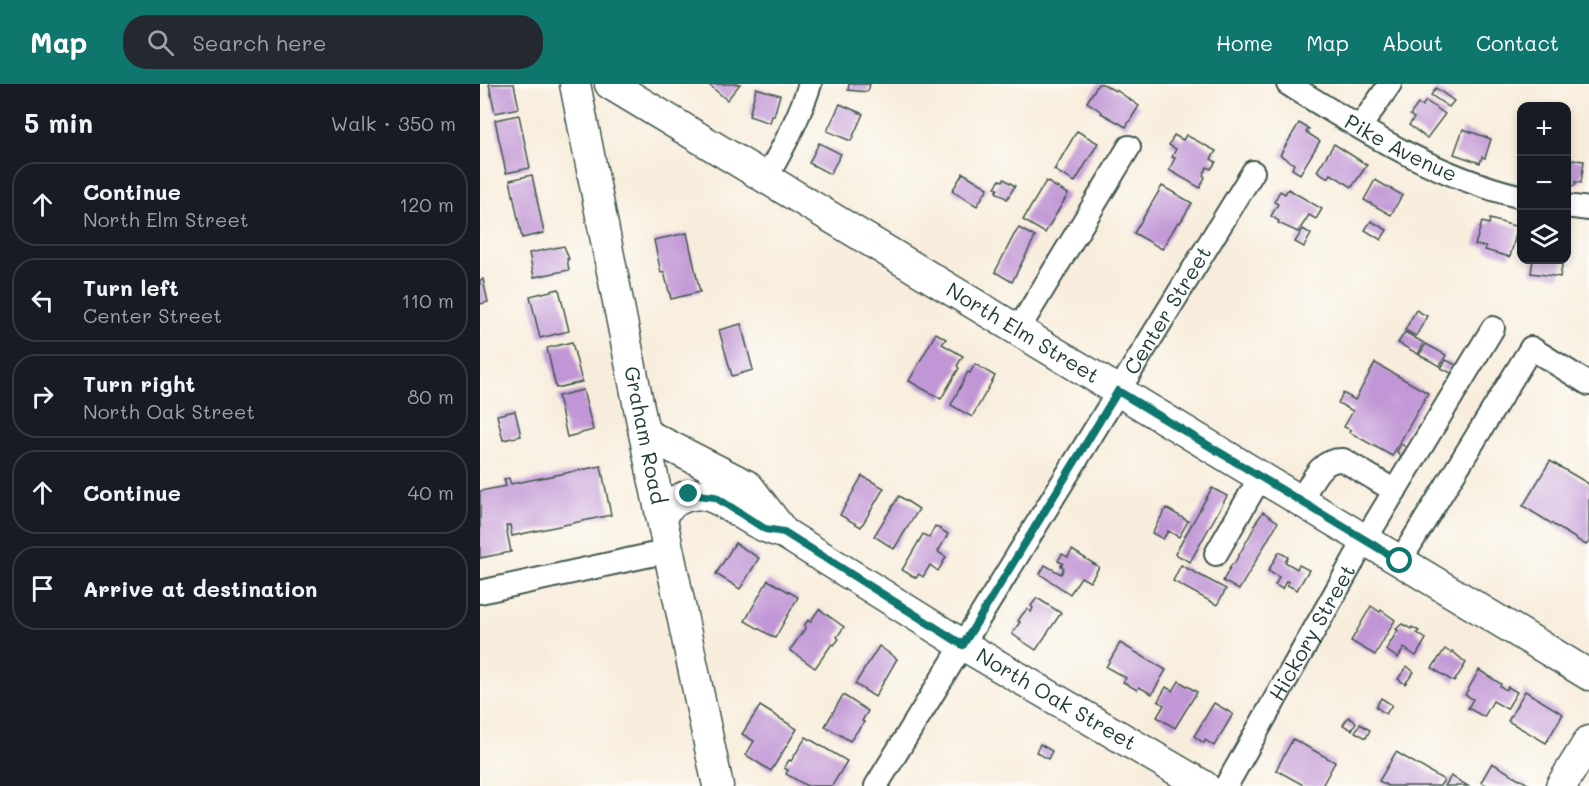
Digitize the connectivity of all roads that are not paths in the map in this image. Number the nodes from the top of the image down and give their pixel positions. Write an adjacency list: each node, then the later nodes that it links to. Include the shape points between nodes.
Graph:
1 (575, 84): 17 (main road, Graham Road)
2 (610, 84): 9 (main road, North Elm Street)
3 (810, 84): 9 (street, via 801,112)
4 (1288, 84): 6 (street, Pike Avenue)
5 (1390, 84): 6 (street)
6 (1360, 127): 10 (street, Pike Avenue, via 1456,177)
7 (1129, 147): 14 (street)
8 (1253, 172): 16 (street, Center Street)
9 (766, 178): 14 (main road, North Elm Street)
10 (1517, 196)
11 (1571, 207): 12 (street)
12 (1589, 209)
13 (1493, 328): 19 (street, Hickory Street)
14 (1018, 330): 16 (main road, North Elm Street)
15 (1589, 384): 26 (street, via 1531,348)
16 (1118, 391): 18 (main road, North Elm Street); 28 (street, Center Street)
17 (644, 433): 21 (main road, Graham Road); 22 (main road, North Oak Street, via 747,486)
18 (1261, 476): 20 (main road, North Elm Street); 25 (street)
19 (1395, 491): 20 (street, via 1335,459 1321,467); 23 (street, Hickory Street)
20 (1301, 501): 23 (main road, North Elm Street)
21 (662, 514): 22 (main road, via 671,503 689,494 715,497 765,529); 24 (main road, Graham Road)
22 (784, 532): 28 (main road, North Oak Street)
23 (1365, 540): 26 (main road, North Elm Street); 34 (street, Hickory Street)
24 (669, 551): 27 (street); 31 (main road, Graham Road)
25 (1216, 554)
26 (1400, 561): 29 (main road, North Elm Street)
27 (480, 592)
28 (963, 645): 32 (street, Center Street); 33 (main road, North Oak Street)
29 (1589, 675)
30 (1589, 741): 35 (main road)
31 (718, 786)
32 (876, 786)
33 (1204, 786)
34 (1226, 786)
35 (1561, 786)

